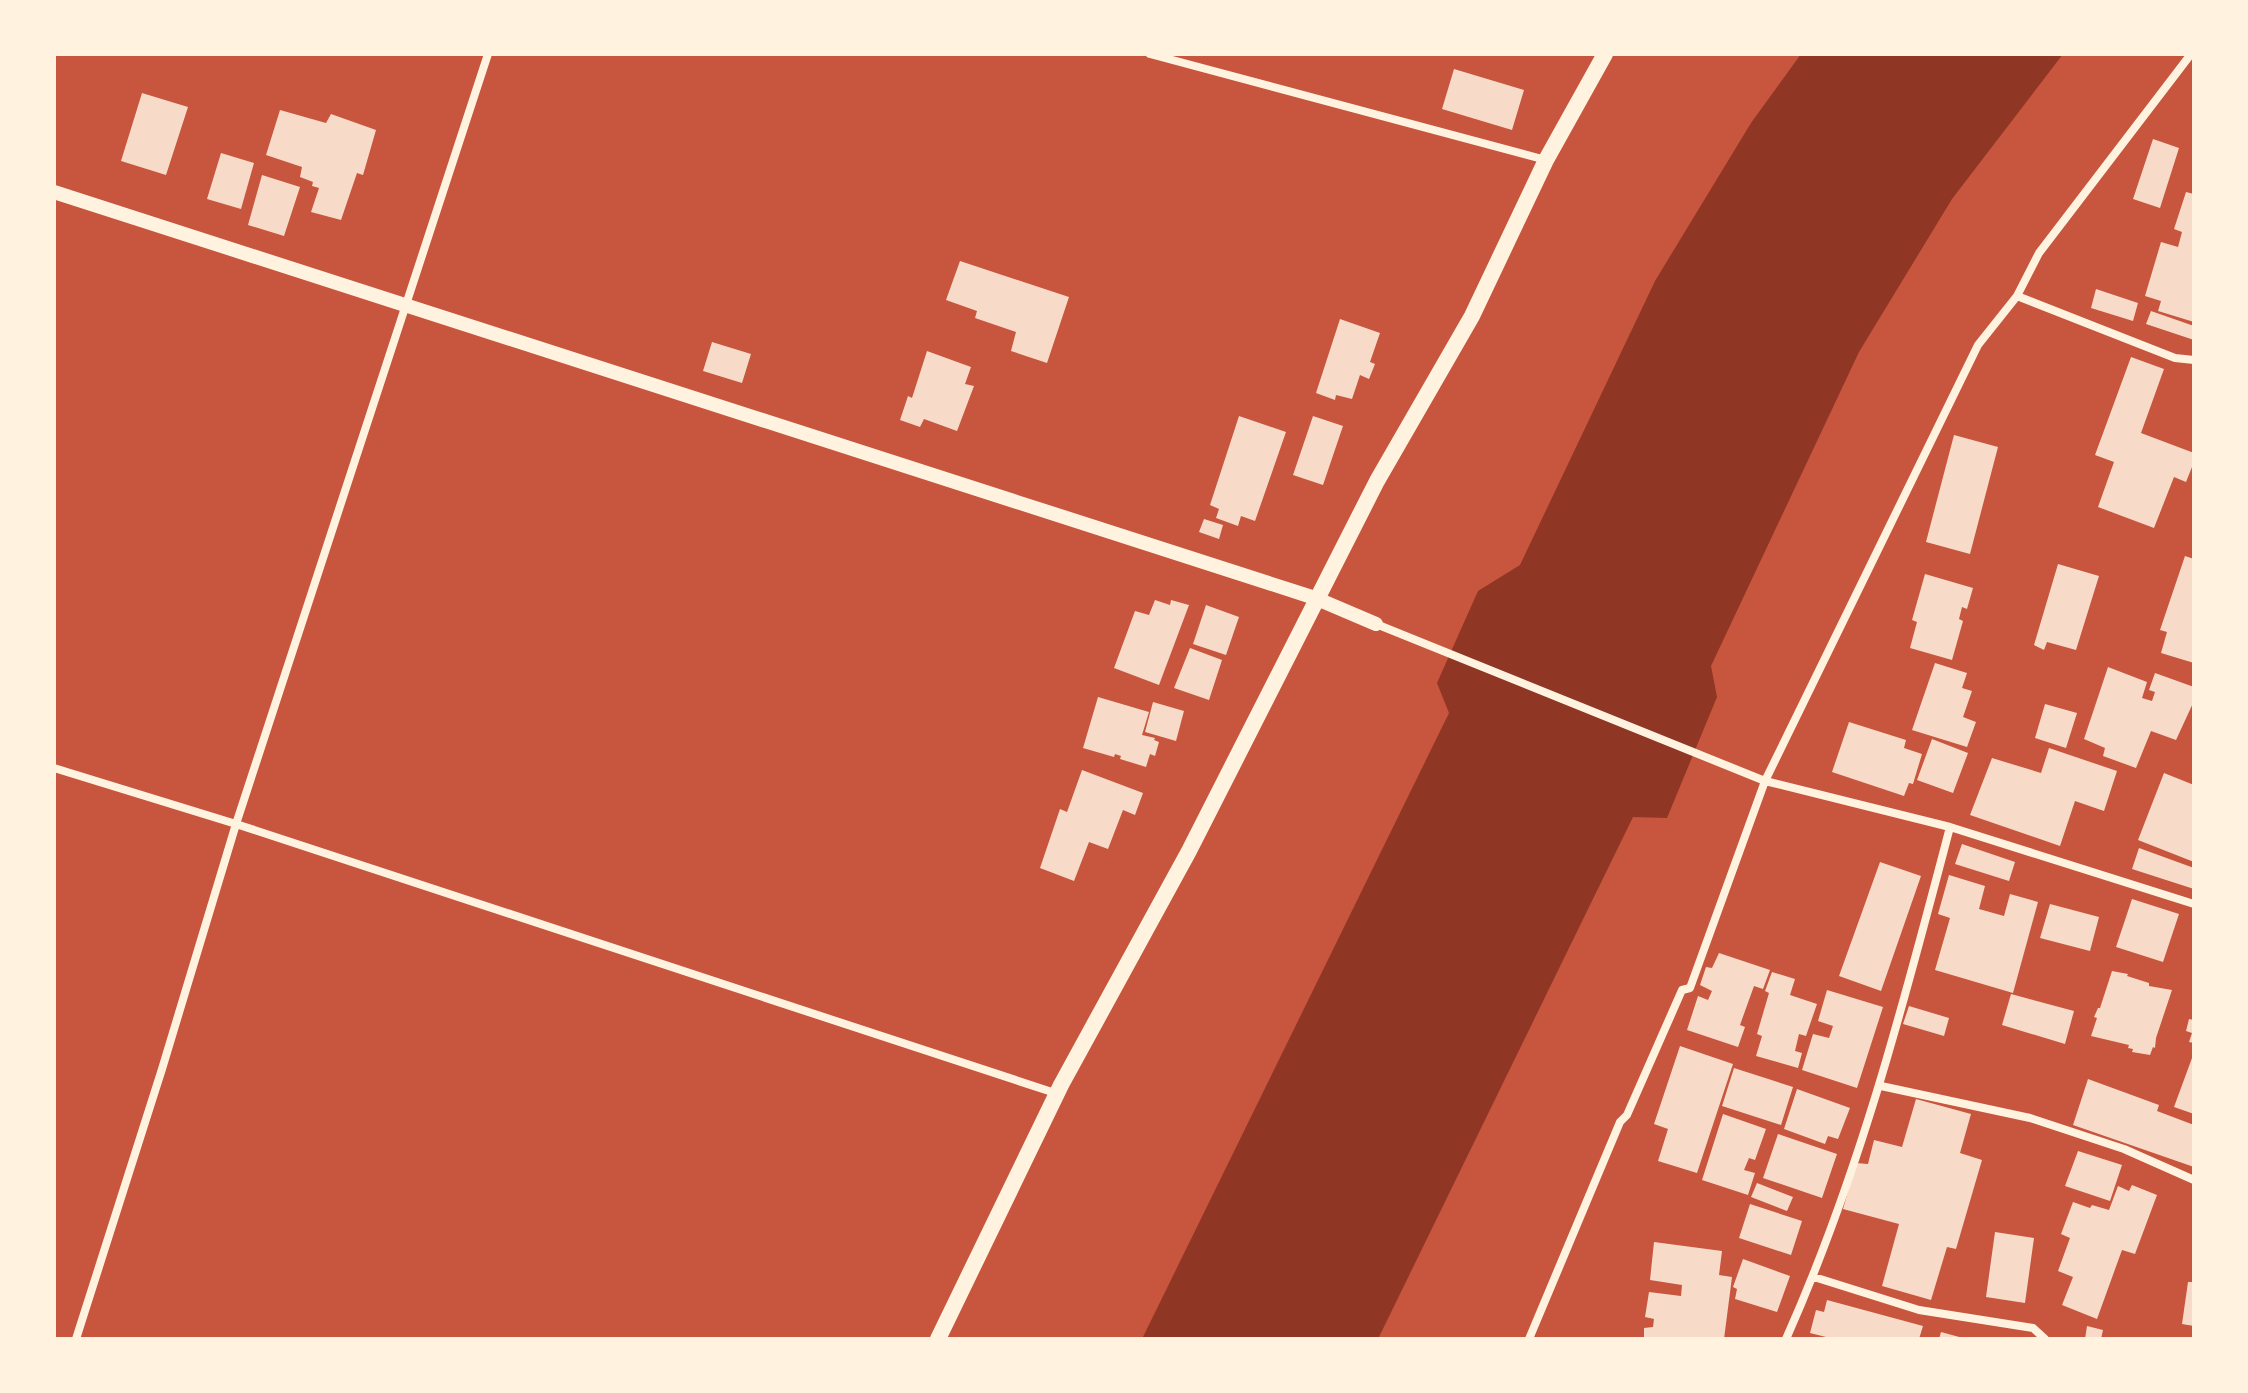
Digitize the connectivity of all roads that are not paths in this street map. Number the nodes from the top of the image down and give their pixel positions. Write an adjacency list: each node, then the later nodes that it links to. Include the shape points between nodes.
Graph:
1 (488, 54): 8 (street)
2 (1150, 54): 5 (street)
3 (1605, 54): 5 (main road)
4 (2191, 54): 7 (street, via 2039,253)
5 (1546, 160): 10 (main road, via 1472,316)
6 (54, 192): 8 (street)
7 (2017, 296): 9 (street, via 2175,358); 13 (street, via 1978,345)
8 (408, 305): 10 (street); 14 (street)
9 (2194, 360)
10 (1315, 598): 11 (street); 17 (main road, via 1189,851)
11 (1376, 624): 13 (street)
12 (54, 768): 14 (street)
13 (1765, 781): 15 (street); 23 (street, via 1690,988 1682,990 1620,1122)
14 (236, 824): 17 (street, via 1052,1092); 21 (street)
15 (1950, 827): 16 (street); 18 (street)
16 (2194, 904)
17 (1061, 1085): 22 (main road)
18 (1881, 1086): 19 (street, via 2030,1118 2124,1149); 20 (street)
19 (2194, 1180)
20 (1814, 1277): 24 (street); 25 (street, via 1919,1310 2033,1328)
21 (76, 1339)
22 (938, 1339)
23 (1529, 1339)
24 (1786, 1339)
25 (2045, 1339)

